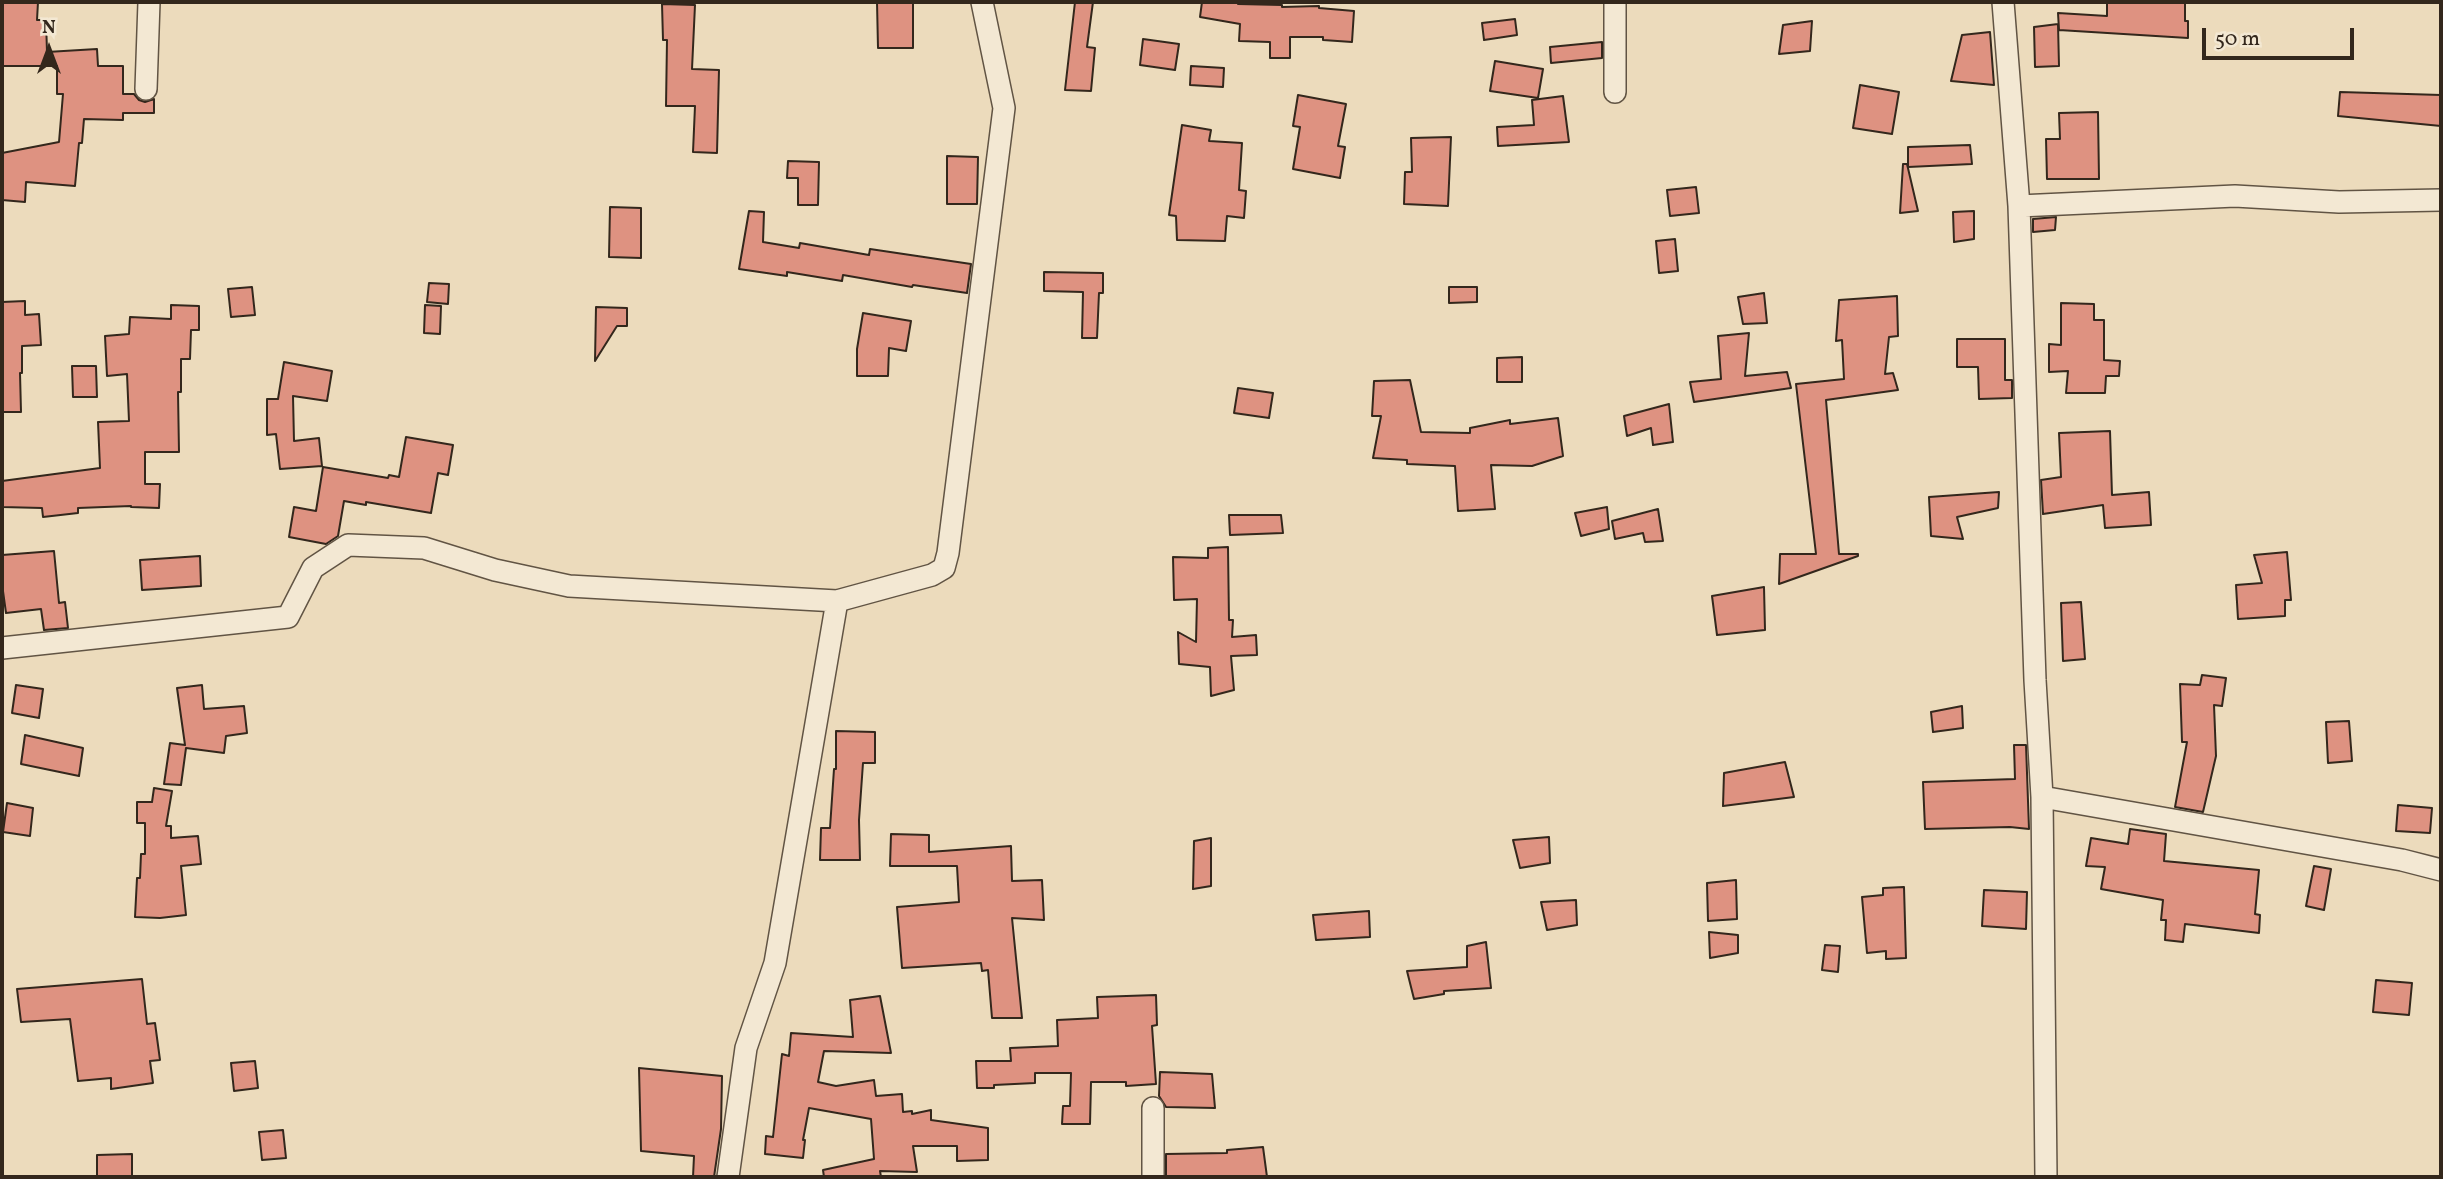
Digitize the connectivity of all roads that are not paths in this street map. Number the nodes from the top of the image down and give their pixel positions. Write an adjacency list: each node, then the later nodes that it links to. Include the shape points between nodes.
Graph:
1 (149, 2): 5 (street)
2 (982, 2): 9 (street, via 1004,108 944,568)
3 (1615, 2): 6 (street)
4 (2003, 2): 8 (street)
5 (146, 89)
6 (1615, 92)
7 (2441, 200): 8 (street, via 2339,202 2235,196)
8 (2018, 206): 11 (street)
9 (836, 601): 10 (street, via 569,586 424,548 348,545 313,568 288,617); 14 (street, via 775,963 746,1048)
10 (2, 648)
11 (2042, 796): 12 (street); 16 (street)
12 (2441, 870)
13 (1153, 1108): 15 (street)
14 (728, 1177)
15 (1153, 1177)
16 (2046, 1177)

